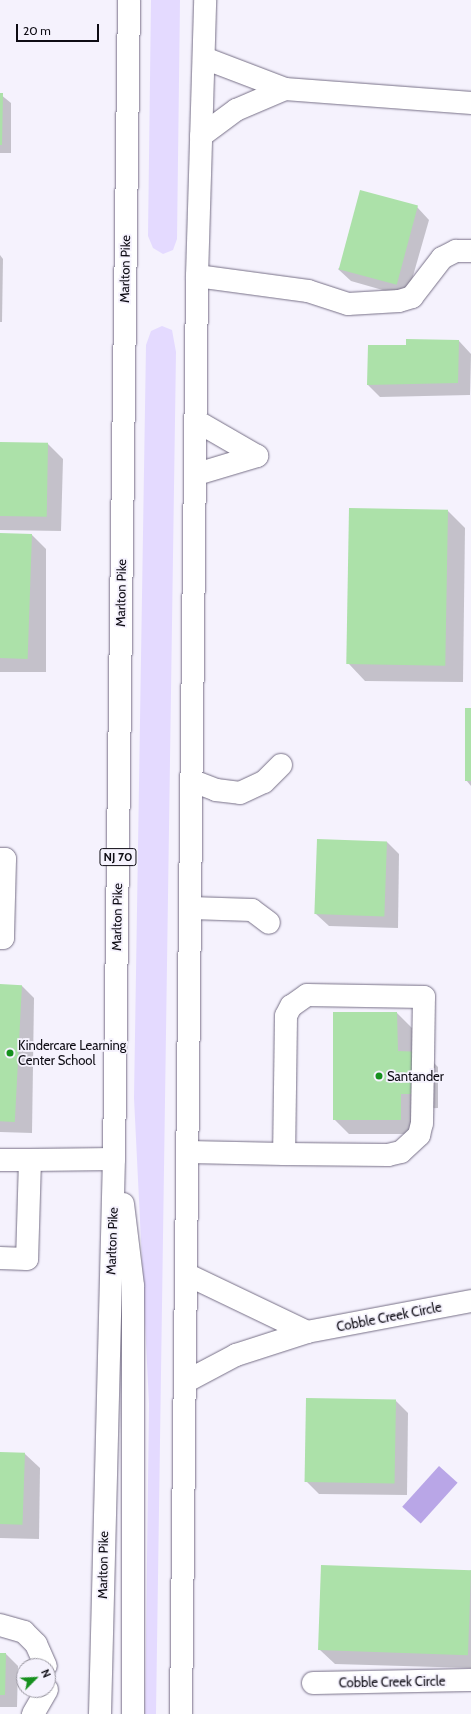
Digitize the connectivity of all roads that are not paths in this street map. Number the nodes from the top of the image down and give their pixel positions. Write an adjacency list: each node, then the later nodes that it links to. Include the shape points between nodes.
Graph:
1 (129, 0): 19 (main road, Marlton Pike / NJ 70)
2 (205, 0): 3 (main road)
3 (204, 58): 4 (main road); 6 (main road)
4 (285, 89): 5 (main road); 6 (main road, via 236,110)
5 (471, 103)
6 (202, 136): 8 (main road)
7 (471, 251): 8 (main road, via 456,250 442,258 412,296 399,301 348,304 308,291)
8 (197, 276): 9 (main road)
9 (198, 422): 10 (main road); 10 (main road, via 257,456)
10 (197, 474): 12 (main road)
11 (281, 765): 12 (main road, via 264,782 240,793 216,790)
12 (193, 781): 14 (main road)
13 (0, 859): 16 (main road, via 5,859 3,938)
14 (191, 908): 15 (main road, via 252,910); 17 (main road)
15 (269, 922)
16 (0, 938)
17 (188, 1152): 18 (main road); 23 (main road)
18 (284, 1154): 18 (main road, via 286,1016 291,1006 307,995 424,997 422,1122 418,1135 401,1152 388,1156)
19 (114, 1159): 21 (main road); 33 (main road, Marlton Pike / NJ 70); 34 (main road, via 133,1286)
20 (0, 1160): 21 (main road)
21 (30, 1160): 22 (main road, via 27,1259)
22 (0, 1258)
23 (186, 1274): 25 (main road); 26 (main road)
24 (471, 1301): 25 (main road, Cobble Creek Circle)
25 (307, 1332): 26 (main road, Cobble Creek Circle, via 236,1355)
26 (185, 1382): 35 (main road)
27 (0, 1625): 28 (main road, via 28,1636 36,1644)
28 (42, 1658)
29 (471, 1680): 30 (main road, Cobble Creek Circle)
30 (313, 1683)
31 (42, 1698): 32 (main road)
32 (33, 1714)
33 (100, 1714)
34 (133, 1714)
35 (181, 1714)

